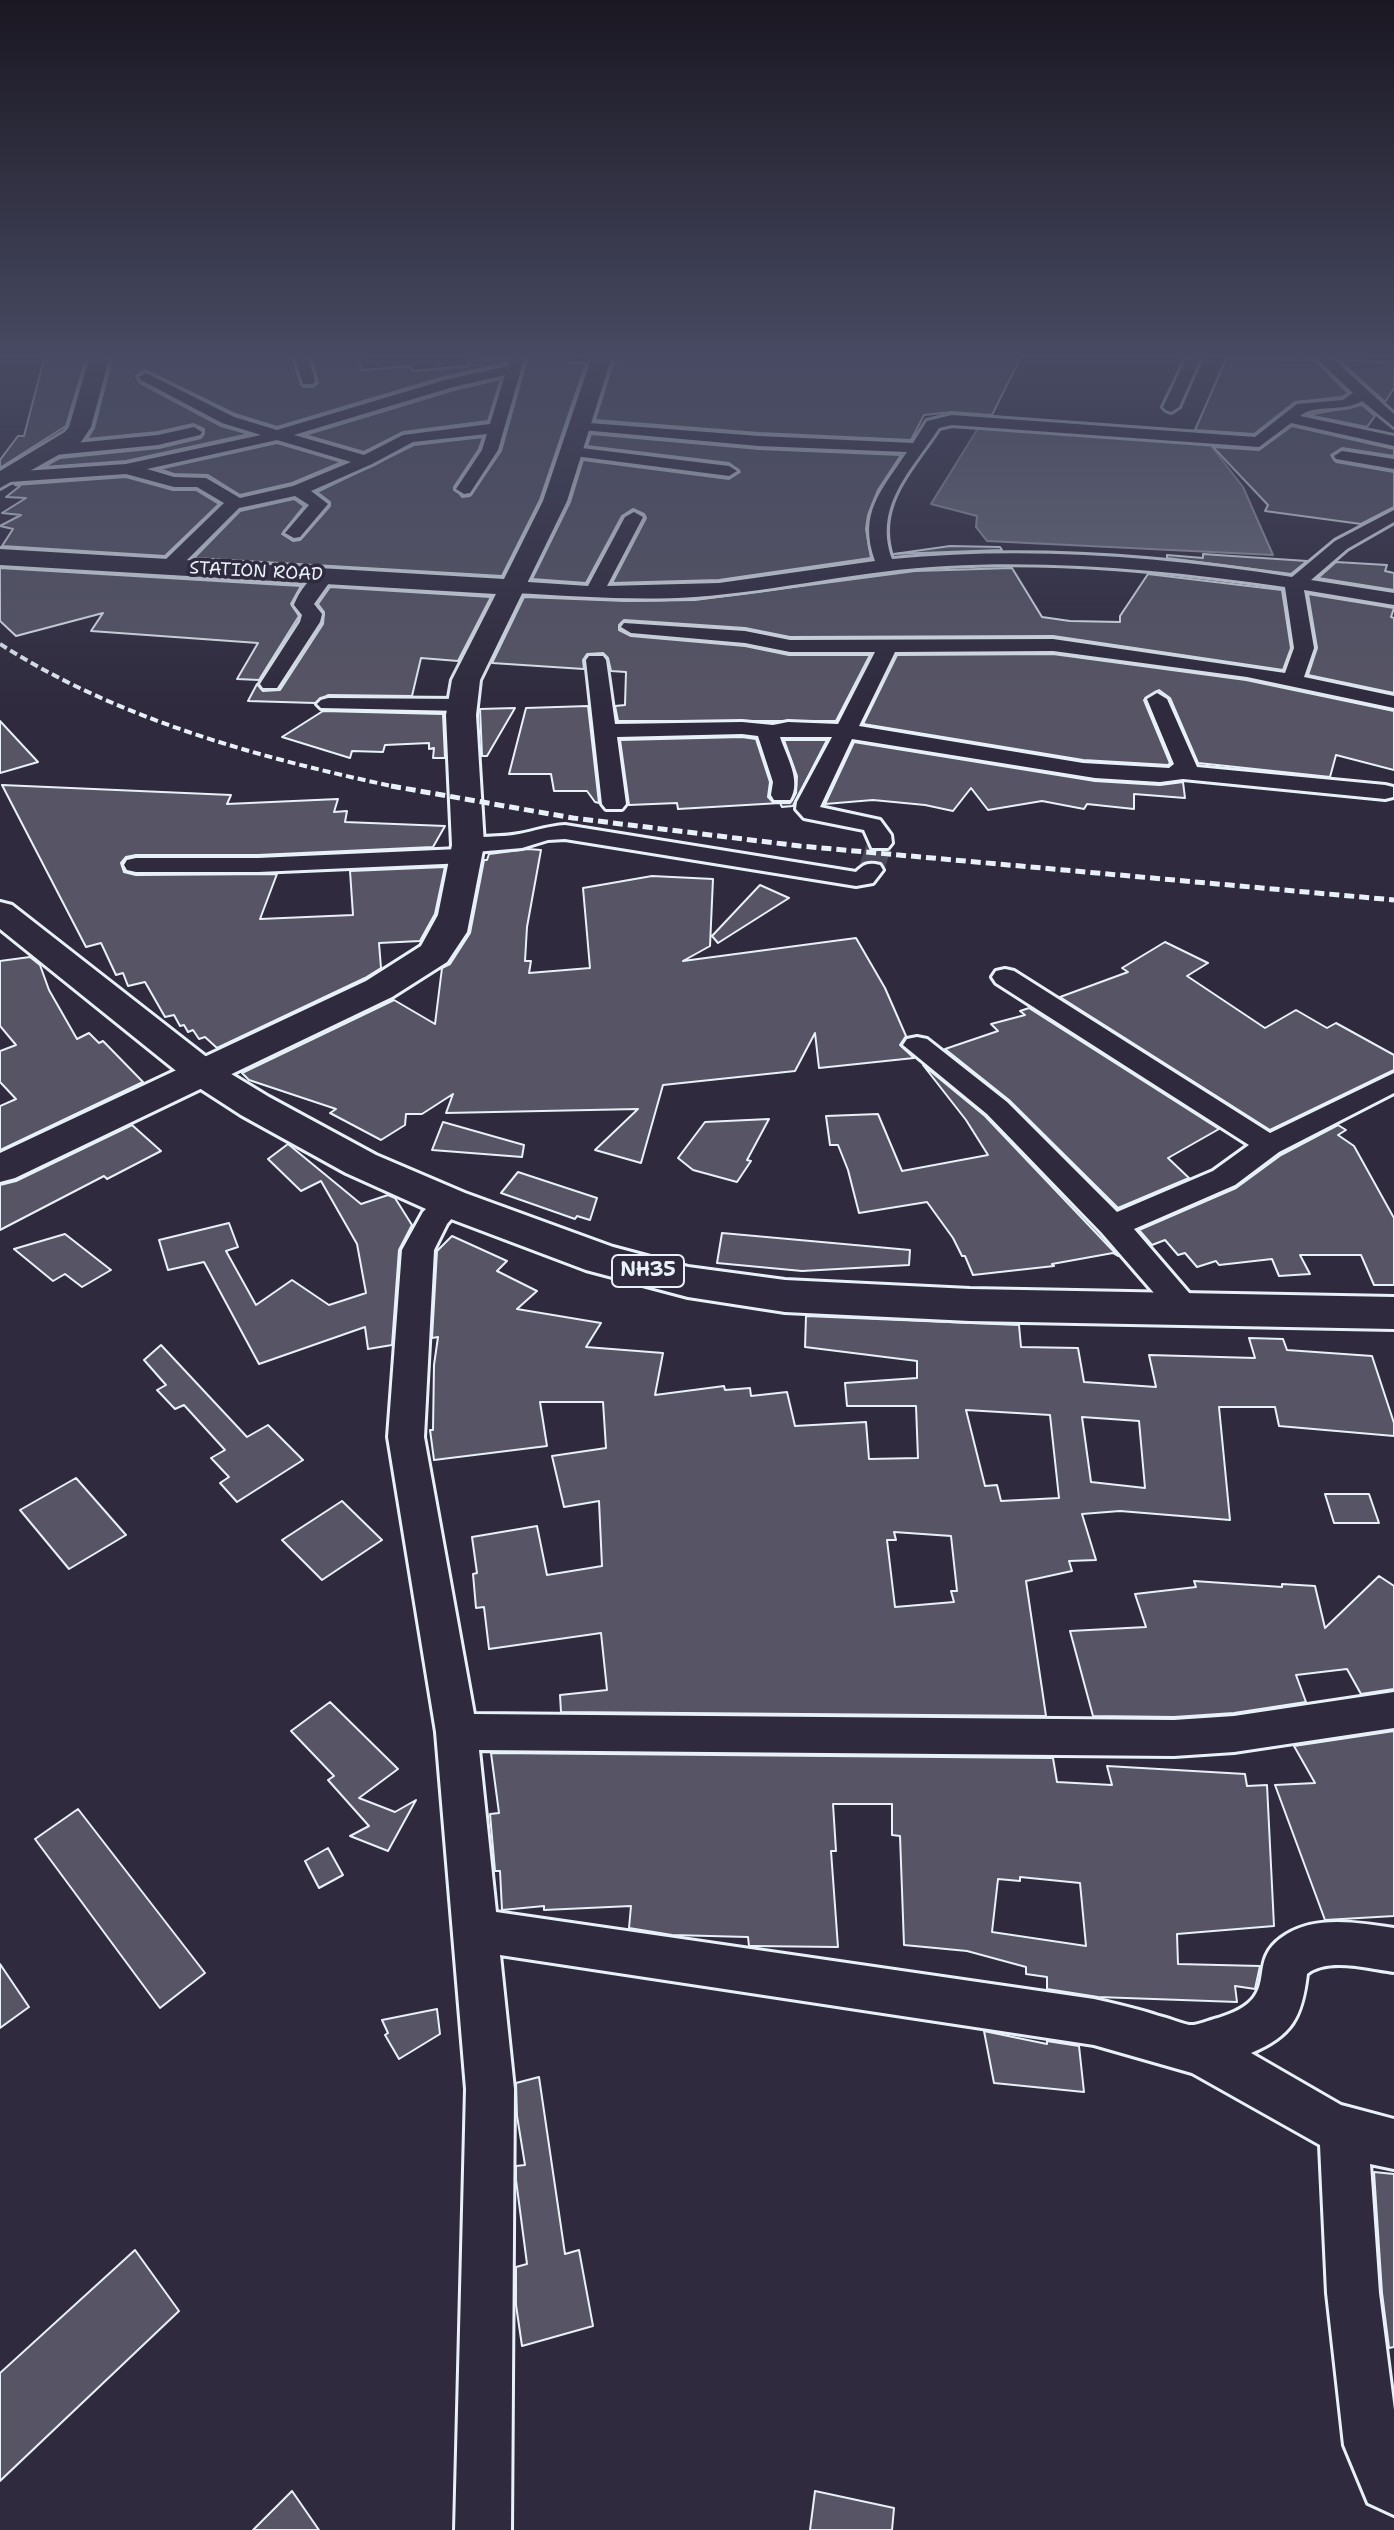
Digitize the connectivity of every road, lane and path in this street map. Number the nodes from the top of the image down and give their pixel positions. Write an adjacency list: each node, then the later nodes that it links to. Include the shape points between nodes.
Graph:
1 (28, 477): 7 (street)
2 (156, 477): 10 (street, via 200,482)
3 (328, 477): 9 (street)
4 (472, 477): 8 (street)
5 (563, 477): 20 (main road)
6 (899, 477): 16 (street, via 875,520)
7 (5, 479)
8 (464, 489)
9 (298, 490): 10 (street); 14 (street, via 319,504)
10 (234, 504): 17 (street)
11 (1394, 515): 13 (street)
12 (634, 517): 21 (street)
13 (1385, 528): 19 (street, via 1333,551)
14 (294, 533)
15 (0, 557): 17 (main road, STATION ROAD)
16 (886, 566): 19 (street, via 1056,559); 21 (street, via 718,589)
17 (169, 567): 18 (main road, STATION ROAD)
18 (325, 576): 20 (main road, STATION ROAD); 27 (street, via 304,605 312,614 310,622)
19 (1299, 581): 22 (street); 26 (street, via 1294,592 1304,648)
20 (513, 587): 21 (street); 31 (main road, via 466,680)
21 (595, 591)
22 (1394, 599)
23 (631, 627): 24 (street, via 790,646)
24 (887, 646): 26 (street, via 1053,645 1200,663); 34 (street)
25 (596, 660): 32 (street)
26 (1292, 681): 29 (street)
27 (270, 684)
28 (1157, 699): 35 (street, via 1185,764)
29 (1394, 702)
30 (328, 704): 31 (street)
31 (463, 705): 40 (main road)
32 (604, 731): 33 (street); 38 (street)
33 (770, 731): 34 (street); 37 (street, via 768,739 784,782)
34 (845, 731): 35 (street, via 1078,769); 39 (street, via 808,809 872,825)
35 (1181, 772): 36 (street)
36 (1391, 790)
37 (782, 795)
38 (614, 804)
39 (880, 843)
40 (467, 850): 41 (street, via 274,864); 42 (street, via 565,832 856,879); 46 (main road, via 455,915 434,954 379,989)
41 (136, 865)
42 (871, 870)
43 (0, 912): 46 (main road, NH35)
44 (1005, 977): 48 (street)
45 (917, 1045): 51 (street, via 997,1108)
46 (204, 1074): 49 (main road); 50 (main road, NH35, via 319,1142)
47 (1394, 1082): 48 (street)
48 (1269, 1145): 51 (street, via 1224,1178)
49 (0, 1169)
50 (450, 1203): 52 (main road, NH35, via 601,1259 688,1282 785,1296); 55 (street, via 418,1250 405,1410)
51 (1113, 1226): 52 (street)
52 (1186, 1308): 53 (main road, NH35)
53 (1394, 1313)
54 (1394, 1710): 55 (street, via 1174,1738)
55 (457, 1732): 56 (street)
56 (475, 1930): 58 (street, via 1094,2022); 62 (street, via 490,2089)
57 (1394, 1950): 58 (street, via 1321,1944 1299,1952 1285,1967 1280,2004 1270,2018)
58 (1189, 2050): 59 (street, via 1217,2060)
59 (1344, 2133): 60 (street); 61 (street, via 1353,2293 1371,2445)
60 (1394, 2144)
61 (1394, 2487)
62 (483, 2530)

